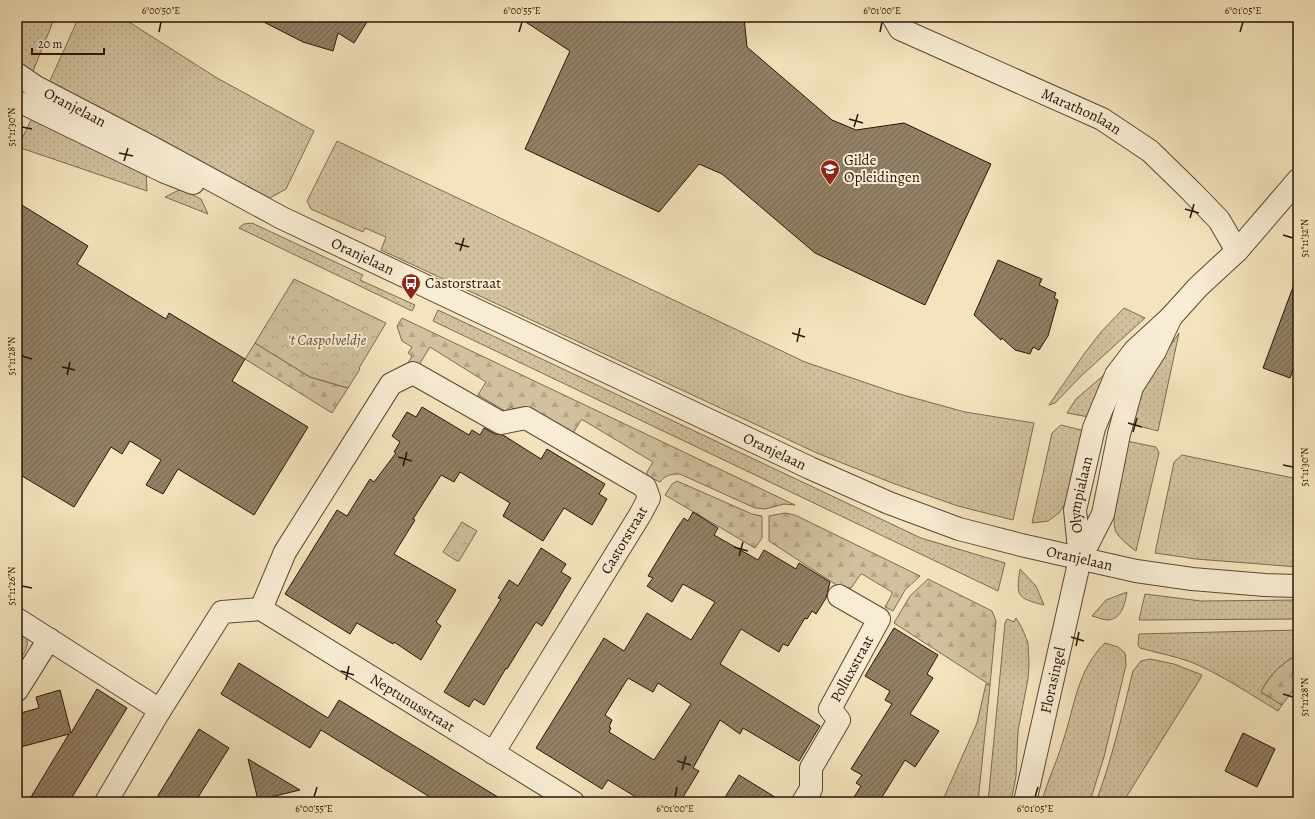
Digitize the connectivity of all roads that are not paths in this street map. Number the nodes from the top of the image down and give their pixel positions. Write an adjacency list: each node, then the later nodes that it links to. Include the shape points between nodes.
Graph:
1 (892, 17): 6 (street, Marathonlaan, via 900,29 1102,120 1150,151 1219,220)
2 (17, 74): 5 (street, Oranjelaan, via 36,87)
3 (17, 102): 5 (street, Oranjelaan, via 165,172)
4 (1298, 180): 6 (street, Olympialaan)
5 (282, 218): 7 (street, Oranjelaan, via 802,465 882,500 959,529)
6 (1237, 251): 7 (street, Olympialaan, via 1135,350 1116,376 1094,428 1074,510)
7 (1080, 559): 8 (street, Oranjelaan, via 1192,579); 19 (street, Florasingel)
8 (1298, 586)
9 (839, 596): 18 (street, Polluxstraat, via 879,619 830,709 839,720 812,768 811,789)
10 (261, 608): 14 (street, via 222,612); 15 (street, Neptunusstraat); 15 (street, Castorstraat, via 285,552 391,384 413,373 501,423 526,418 645,487 649,498 640,515)
11 (17, 619): 12 (street)
12 (49, 639): 13 (street); 14 (street)
13 (17, 690)
14 (160, 710): 16 (street)
15 (493, 753): 17 (street, Neptunusstraat)
16 (106, 802)
17 (573, 802)
18 (803, 802)
19 (1025, 802)

